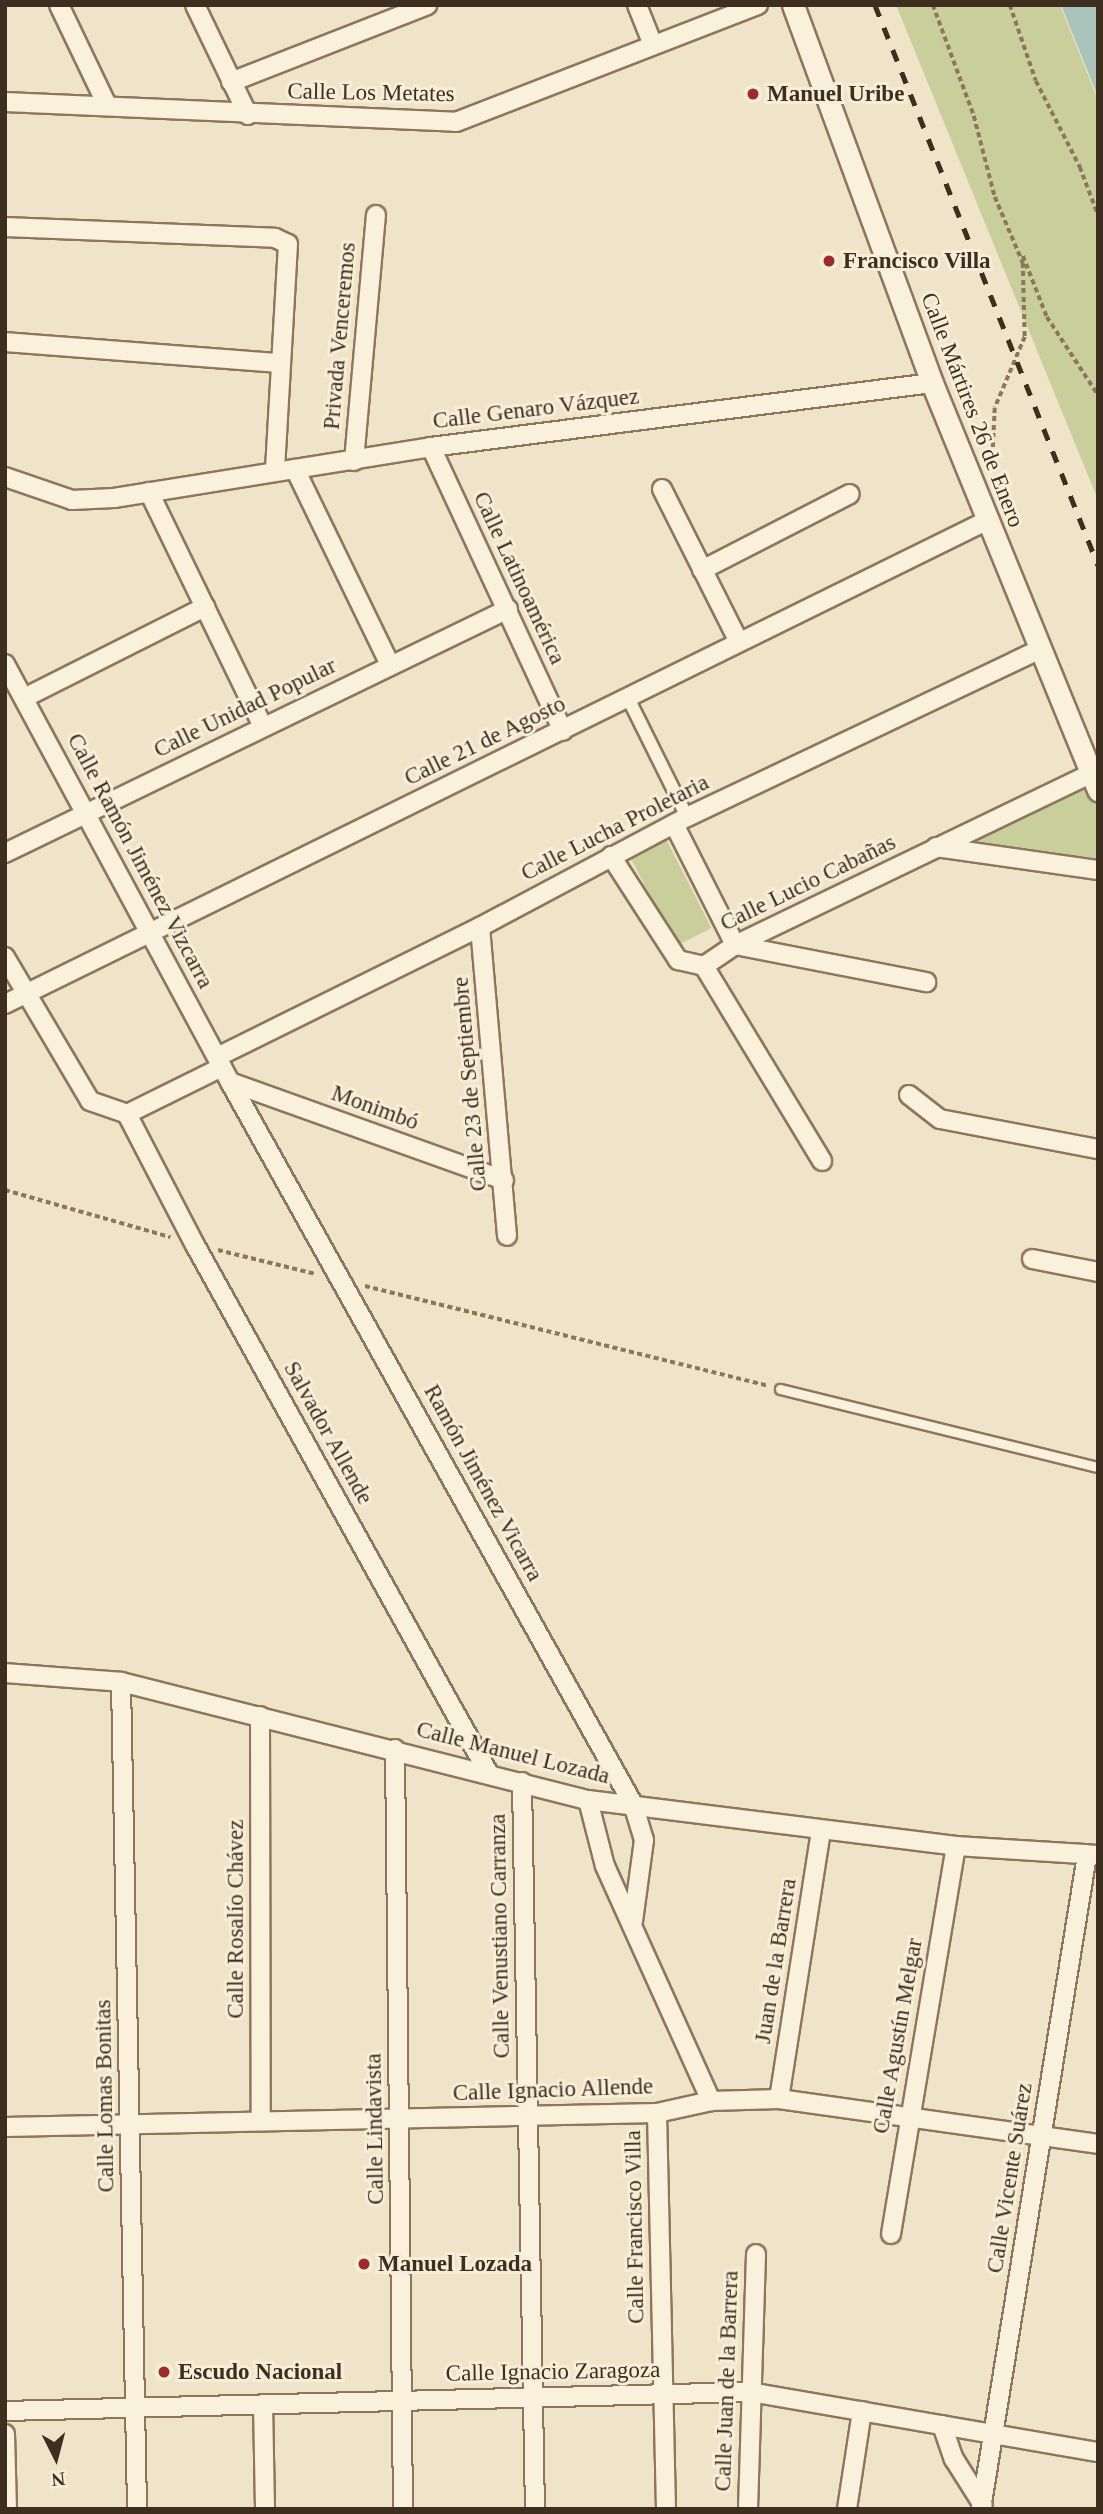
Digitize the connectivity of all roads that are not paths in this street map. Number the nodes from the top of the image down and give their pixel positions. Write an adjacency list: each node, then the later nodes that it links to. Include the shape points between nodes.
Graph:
1 (59, 5): 10 (street)
2 (195, 5): 8 (street)
3 (427, 5): 8 (street)
4 (637, 5): 7 (street)
5 (758, 5): 7 (street, Calle Los Metates)
6 (793, 5): 16 (street, Calle Mártires 26 de Enero)
7 (653, 45): 11 (street, Calle Los Metates, via 456,122)
8 (231, 82): 11 (street)
9 (5, 102): 10 (street, Calle Los Metates)
10 (107, 106): 11 (street, Calle Los Metates)
11 (248, 114)
12 (376, 215): 18 (street, Privada Venceremos)
13 (5, 227): 15 (street, via 275,238 288,244)
14 (5, 342): 15 (street)
15 (280, 363): 20 (street)
16 (932, 383): 17 (street, Calle Genaro Vázquez); 25 (street, Calle Mártires 26 de Enero)
17 (431, 447): 18 (street, Calle Genaro Vázquez); 28 (street, Calle Latinoamérica)
18 (354, 461): 19 (street, Calle Genaro Vázquez)
19 (295, 469): 20 (street, Calle Genaro Vázquez); 32 (street)
20 (275, 472): 23 (street, Calle Genaro Vázquez)
21 (5, 477): 23 (street, Calle Genaro Vázquez, via 72,500)
22 (662, 489): 26 (street)
23 (149, 492): 27 (street)
24 (850, 494): 26 (street)
25 (986, 521): 29 (street, Calle 21 de Agosto); 30 (street, Calle Mártires 26 de Enero)
26 (702, 570): 29 (street)
27 (205, 607): 33 (street); 35 (street)
28 (508, 609): 32 (street, Calle Unidad Popular); 36 (street, Calle Latinoamérica)
29 (739, 642): 34 (street, Calle 21 de Agosto)
30 (1039, 650): 37 (street, Calle Mártires 26 de Enero); 39 (street, Calle Lucha Proletaria)
31 (5, 664): 33 (street, Calle Ramón Jiménez Vizcarra)
32 (390, 665): 35 (street, Calle Unidad Popular)
33 (24, 698): 38 (street, Calle Ramón Jiménez Vizcarra)
34 (628, 698): 36 (street, Calle 21 de Agosto); 39 (street)
35 (263, 727): 38 (street, Calle Unidad Popular)
36 (563, 731): 45 (street, Calle 21 de Agosto)
37 (1094, 782): 40 (street, Calle Lucio Cabañas)
38 (87, 812): 41 (street, Calle Unidad Popular); 45 (street, Calle Ramón Jiménez Vizcarra)
39 (681, 821): 42 (street, Calle Lucha Proletaria); 46 (street)
40 (936, 847): 43 (street); 46 (street, Calle Lucio Cabañas)
41 (5, 853)
42 (611, 856): 44 (street, Calle Lucha Proletaria); 48 (street, via 678,960)
43 (1098, 870)
44 (480, 927): 52 (street, Calle Lucha Proletaria); 57 (street, Calle 23 de Septiembre)
45 (150, 932): 50 (street, Calle 21 de Agosto); 52 (street, Calle Ramón Jiménez Vizcarra)
46 (735, 945): 48 (street, Calle Lucio Cabañas); 49 (street)
47 (5, 957): 50 (street)
48 (704, 966): 56 (street)
49 (926, 982)
50 (26, 994): 51 (street, Calle 21 de Agosto); 54 (street, via 90,1101)
51 (5, 1004)
52 (223, 1069): 54 (street, Calle Lucha Proletaria); 57 (street, Monimbó); 70 (street, Ramón Jiménez Vicarra)
53 (909, 1095): 55 (street, via 940,1119)
54 (127, 1114): 67 (street, Salvador Allende)
55 (1098, 1149)
56 (822, 1161)
57 (503, 1180): 58 (street, Calle 23 de Septiembre)
58 (507, 1236)
59 (1032, 1259): 60 (street)
60 (1098, 1272)
61 (780, 1389): 62 (lane)
62 (1098, 1467)
63 (5, 1673): 64 (street, Calle Manuel Lozada)
64 (121, 1682): 65 (street, Calle Manuel Lozada); 82 (street, Calle Lomas Bonitas)
65 (260, 1716): 66 (street, Calle Manuel Lozada); 81 (street, Calle Rosalío Chávez)
66 (395, 1749): 67 (street, Calle Manuel Lozada); 80 (street, Calle Lindavista)
67 (489, 1774): 68 (street, Calle Manuel Lozada)
68 (523, 1782): 69 (street, Calle Manuel Lozada); 78 (street, Calle Venustiano Carranza)
69 (588, 1800): 70 (street, Calle Manuel Lozada); 74 (street, via 606,1866)
70 (633, 1804): 71 (street, Calle Manuel Lozada); 74 (street, Ramón Jiménez Vicarra, via 644,1840)
71 (821, 1831): 72 (street, Calle Manuel Lozada); 75 (street, Juan de la Barrera)
72 (956, 1846): 73 (street, Calle Manuel Lozada); 79 (street, Calle Agustín Melgar)
73 (1092, 1855): 84 (street, Calle Vicente Suárez)
74 (633, 1921): 76 (street)
75 (779, 2099): 76 (street, Calle Ignacio Allende); 79 (street, Calle Ignacio Allende)
76 (711, 2101): 77 (street, Calle Ignacio Allende)
77 (657, 2113): 78 (street, Calle Ignacio Allende); 89 (street, Calle Francisco Villa)
78 (529, 2116): 80 (street, Calle Ignacio Allende); 90 (street, Calle Venustiano Carranza)
79 (909, 2117): 84 (street, Calle Ignacio Allende); 86 (street, Calle Agustín Melgar)
80 (399, 2118): 81 (street, Calle Ignacio Allende); 91 (street, Calle Lindavista)
81 (261, 2121): 82 (street, Calle Ignacio Allende)
82 (130, 2124): 83 (street, Calle Ignacio Allende); 93 (street, Calle Lomas Bonitas)
83 (5, 2127)
84 (1041, 2136): 85 (street, Calle Ignacio Allende); 98 (street, Calle Vicente Suárez)
85 (1098, 2144)
86 (891, 2234)
87 (756, 2254): 88 (street, Calle Juan de la Barrera)
88 (750, 2392): 89 (street, Calle Ignacio Zaragoza); 95 (street, Calle Ignacio Zaragoza); 107 (street, Calle Juan de la Barrera)
89 (663, 2394): 90 (street, Calle Ignacio Zaragoza); 106 (street, Calle Francisco Villa)
90 (533, 2398): 91 (street, Calle Ignacio Zaragoza); 105 (street, Calle Venustiano Carranza)
91 (402, 2401): 92 (street, Calle Ignacio Zaragoza); 104 (street, Calle Lindavista)
92 (263, 2404): 93 (street, Calle Ignacio Zaragoza); 103 (street)
93 (135, 2408): 94 (street, Calle Ignacio Zaragoza); 102 (street, Calle Lomas Bonitas)
94 (5, 2411)
95 (862, 2411): 96 (street, Calle Ignacio Zaragoza); 108 (street)
96 (942, 2425): 98 (street, Calle Ignacio Zaragoza); 100 (street, via 954,2459)
97 (5, 2434): 101 (street)
98 (993, 2434): 99 (street, Calle Ignacio Zaragoza); 100 (street, Calle Vicente Suárez)
99 (1098, 2452)
100 (982, 2507)
101 (7, 2509)
102 (137, 2509)
103 (265, 2509)
104 (403, 2509)
105 (535, 2509)
106 (666, 2509)
107 (748, 2509)
108 (847, 2509)

